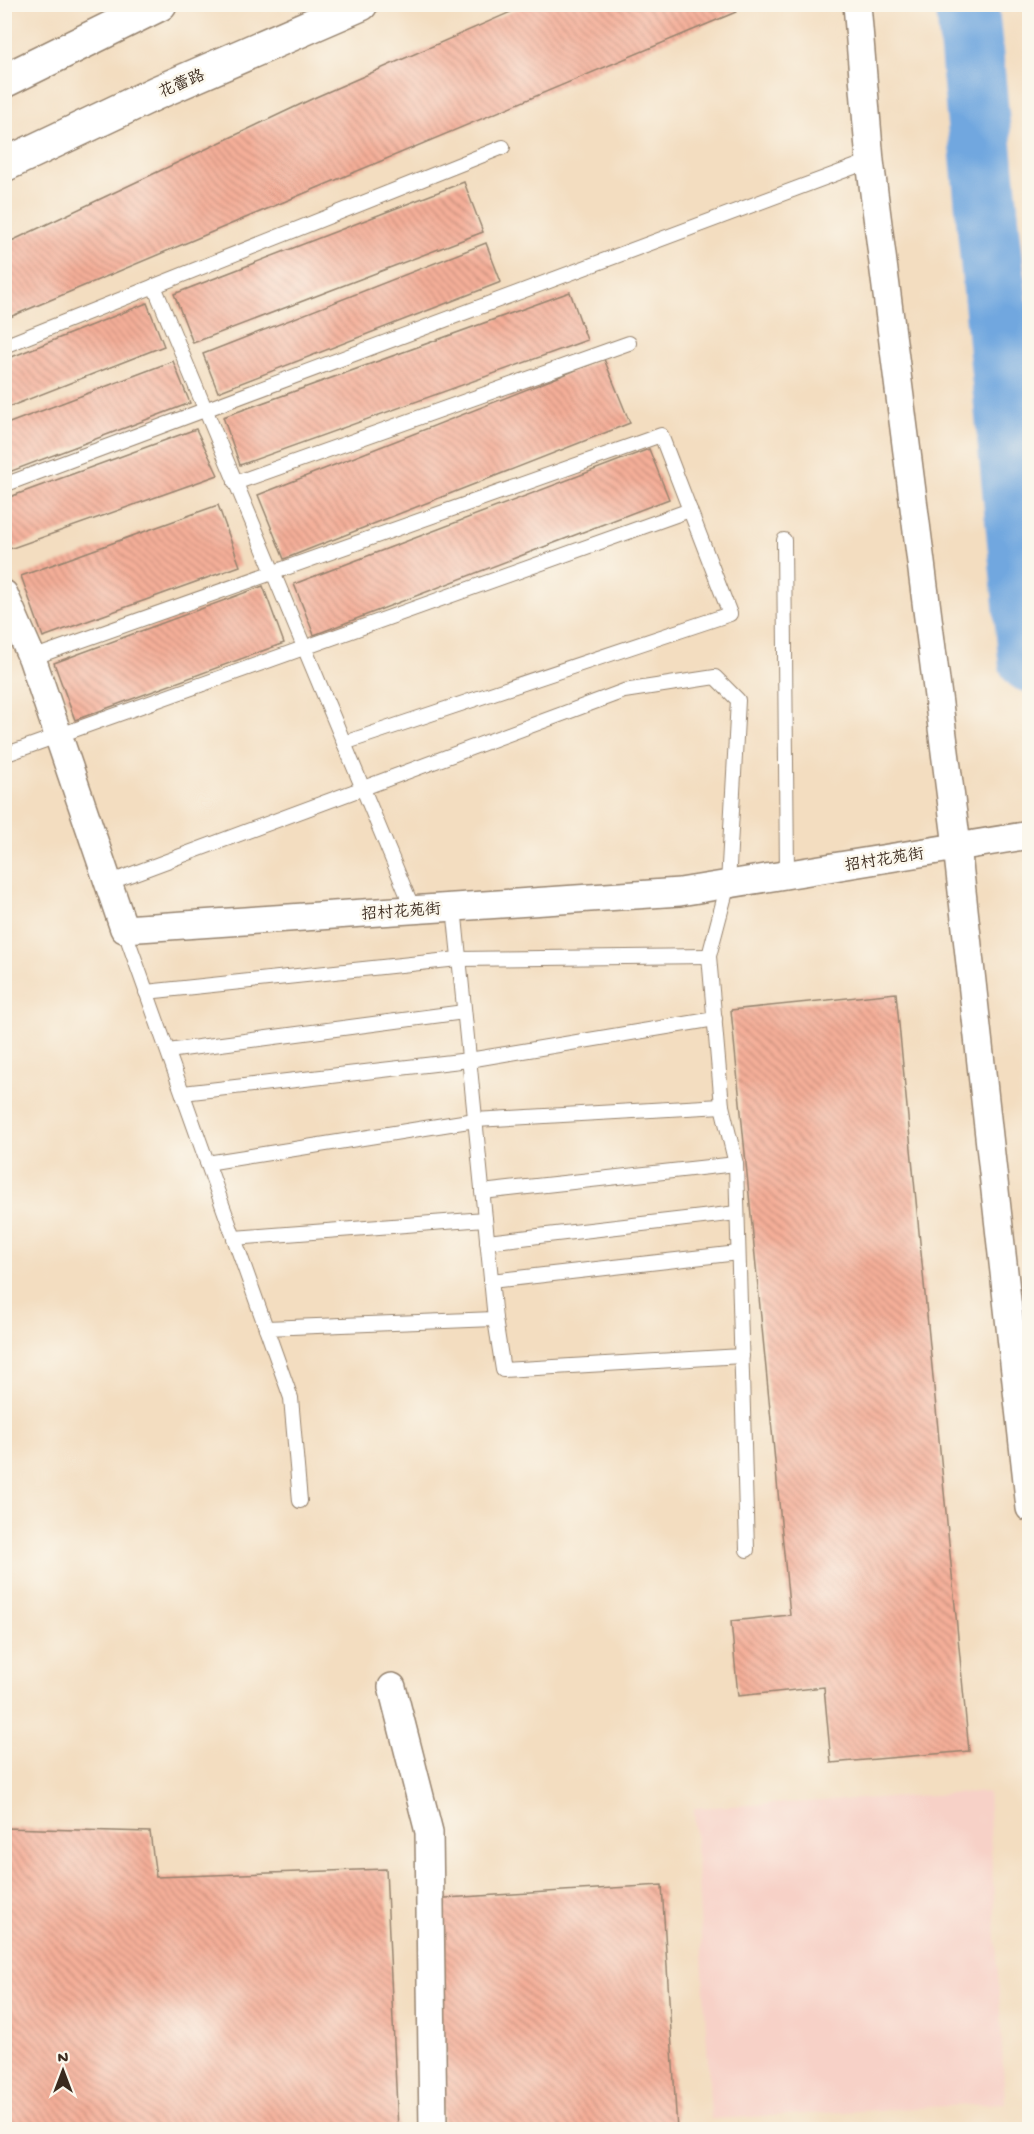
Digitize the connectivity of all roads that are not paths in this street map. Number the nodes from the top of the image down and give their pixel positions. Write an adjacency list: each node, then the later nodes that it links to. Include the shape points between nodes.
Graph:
1 (160, 4): 4 (main road)
2 (361, 4): 7 (main road, 花蕾路, via 156,93)
3 (857, 4): 6 (street)
4 (4, 81)
5 (503, 147): 8 (lane)
6 (870, 161): 11 (lane); 25 (street)
7 (4, 165)
8 (154, 286): 10 (lane); 11 (lane)
9 (629, 343): 12 (lane)
10 (4, 346)
11 (205, 410): 12 (lane); 13 (lane)
12 (236, 483): 16 (lane)
13 (4, 485)
14 (690, 510): 16 (lane, via 661,435); 18 (lane); 21 (lane, via 730,614)
15 (784, 540): 26 (lane)
16 (273, 572): 18 (lane); 19 (lane)
17 (4, 594): 19 (street)
18 (304, 648): 20 (lane); 21 (lane)
19 (32, 658): 20 (street)
20 (58, 735): 22 (lane); 27 (street)
21 (344, 743): 23 (lane)
22 (4, 755)
23 (363, 787): 27 (lane); 28 (lane, via 624,691 716,677 738,700); 30 (lane)
24 (1029, 835): 25 (street, 招村花苑街)
25 (957, 846): 26 (street, 招村花苑街); 55 (street)
26 (787, 874): 28 (street, 招村花苑街)
27 (108, 883): 31 (street)
28 (728, 884): 29 (street, 招村花苑街, via 680,892); 32 (lane)
29 (454, 907): 30 (street, 招村花苑街); 33 (lane)
30 (413, 909): 31 (street, 招村花苑街)
31 (124, 929): 34 (lane)
32 (709, 956): 33 (lane); 36 (lane)
33 (458, 959): 34 (lane); 35 (lane)
34 (146, 992): 37 (lane)
35 (464, 1012): 37 (lane); 38 (lane)
36 (715, 1019): 38 (lane); 40 (lane)
37 (168, 1051): 39 (lane)
38 (468, 1060): 39 (lane); 41 (lane)
39 (183, 1093): 42 (lane)
40 (722, 1106): 41 (lane); 43 (lane)
41 (475, 1120): 42 (lane); 44 (lane)
42 (207, 1163): 47 (lane)
43 (736, 1164): 44 (lane); 45 (lane)
44 (482, 1192): 46 (lane)
45 (737, 1214): 48 (lane); 49 (lane)
46 (485, 1219): 47 (lane); 48 (lane)
47 (234, 1238): 52 (lane)
48 (487, 1242): 50 (lane)
49 (738, 1253): 50 (lane); 53 (lane)
50 (492, 1281): 51 (lane)
51 (495, 1319): 52 (lane); 53 (lane, via 503,1370)
52 (266, 1328): 54 (lane, via 291,1398)
53 (742, 1356): 56 (lane)
54 (300, 1501)
55 (1029, 1508)
56 (747, 1550)
57 (392, 1687): 58 (street, via 429,1832)
58 (434, 2130)

